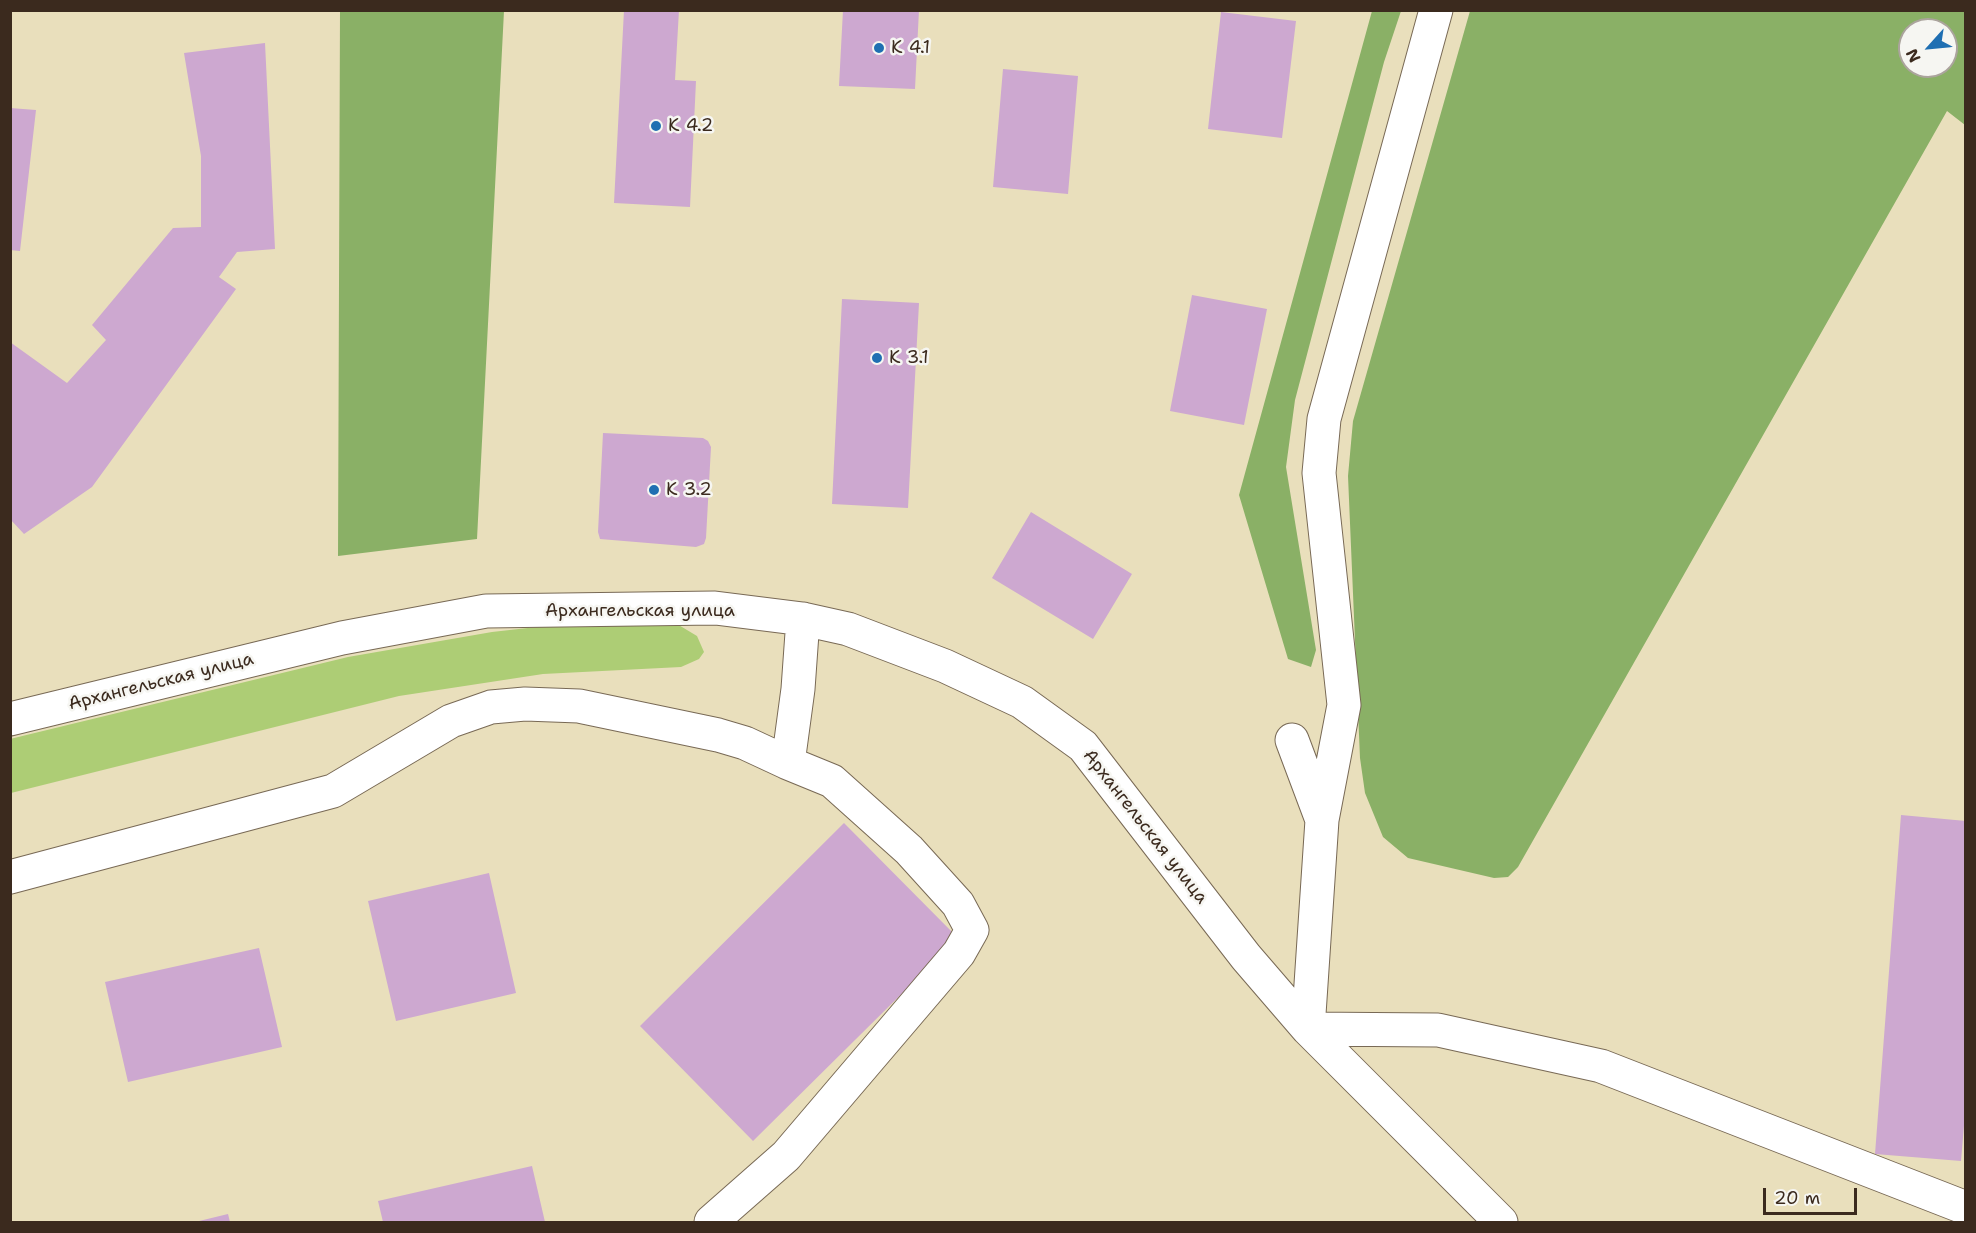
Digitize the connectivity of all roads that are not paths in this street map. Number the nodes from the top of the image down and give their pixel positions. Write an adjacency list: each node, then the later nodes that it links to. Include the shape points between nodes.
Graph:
1 (1436, 10): 6 (street, via 1323,419 1319,473 1344,705)
2 (803, 619): 3 (street, Архангельская улица, via 715,608 486,611 342,638); 5 (street); 8 (street, Архангельская улица, via 848,629 945,666 1022,702 1083,746 1246,957)
3 (10, 719)
4 (1292, 740): 6 (street)
5 (788, 763): 7 (street, via 718,735 579,706 491,707 451,721 333,791); 10 (street, via 832,781 909,850 958,904 972,930 959,953 786,1156)
6 (1322, 820): 8 (street)
7 (10, 877)
8 (1308, 1029): 9 (street, via 1438,1030 1601,1066); 11 (street, Архангельская улица)
9 (1965, 1208)
10 (711, 1222)
11 (1501, 1222)

